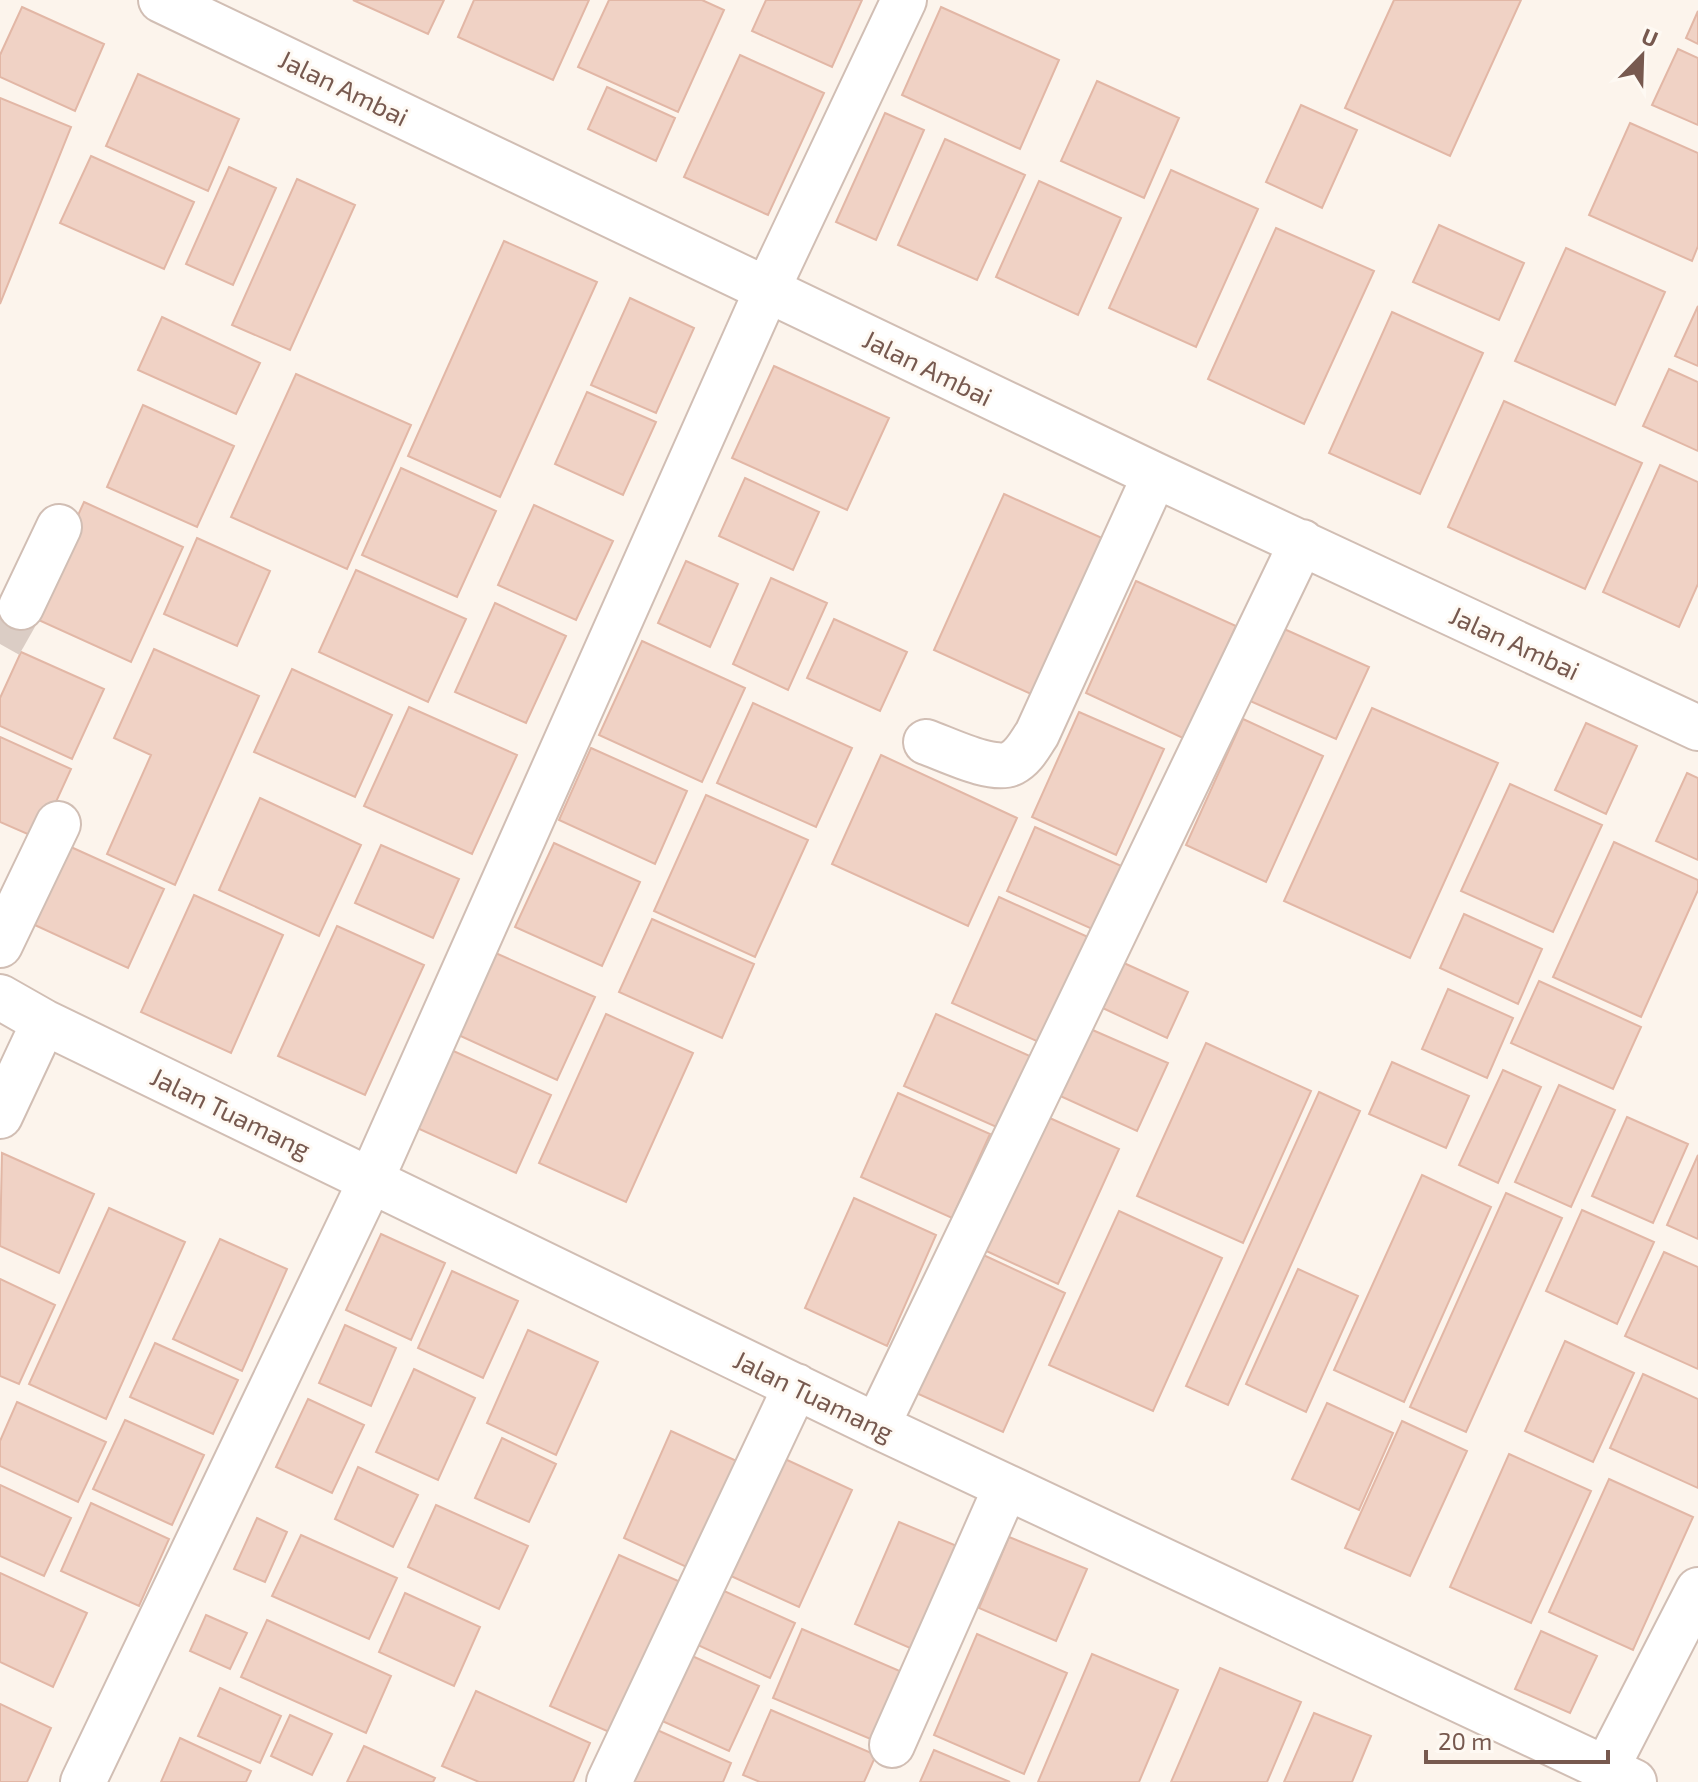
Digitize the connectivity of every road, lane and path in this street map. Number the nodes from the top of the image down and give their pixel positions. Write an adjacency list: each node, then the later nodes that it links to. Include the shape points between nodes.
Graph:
1 (161, 0): 3 (street, Jalan Ambai)
2 (904, 0): 3 (street)
3 (767, 290): 4 (street, Jalan Ambai); 15 (street)
4 (1155, 475): 6 (street, Jalan Ambai); 9 (street, via 1037,734 1021,757 1006,766 988,765)
5 (59, 527): 7 (street)
6 (1302, 542): 8 (street, Jalan Ambai); 17 (street)
7 (21, 607)
8 (1698, 728)
9 (926, 742)
10 (58, 824): 11 (street)
11 (0, 945)
12 (0, 997): 13 (street, Jalan Tuamang)
13 (44, 1022): 14 (street); 15 (street, Jalan Tuamang)
14 (0, 1116)
15 (371, 1180): 16 (street, Jalan Tuamang); 22 (street)
16 (796, 1386): 17 (street, Jalan Tuamang); 23 (street)
17 (877, 1426): 18 (street, Jalan Tuamang)
18 (1006, 1487): 20 (street); 21 (street, Jalan Tuamang)
19 (1698, 1590): 21 (street)
20 (892, 1745)
21 (1620, 1776)
22 (83, 1782)
23 (609, 1782)

